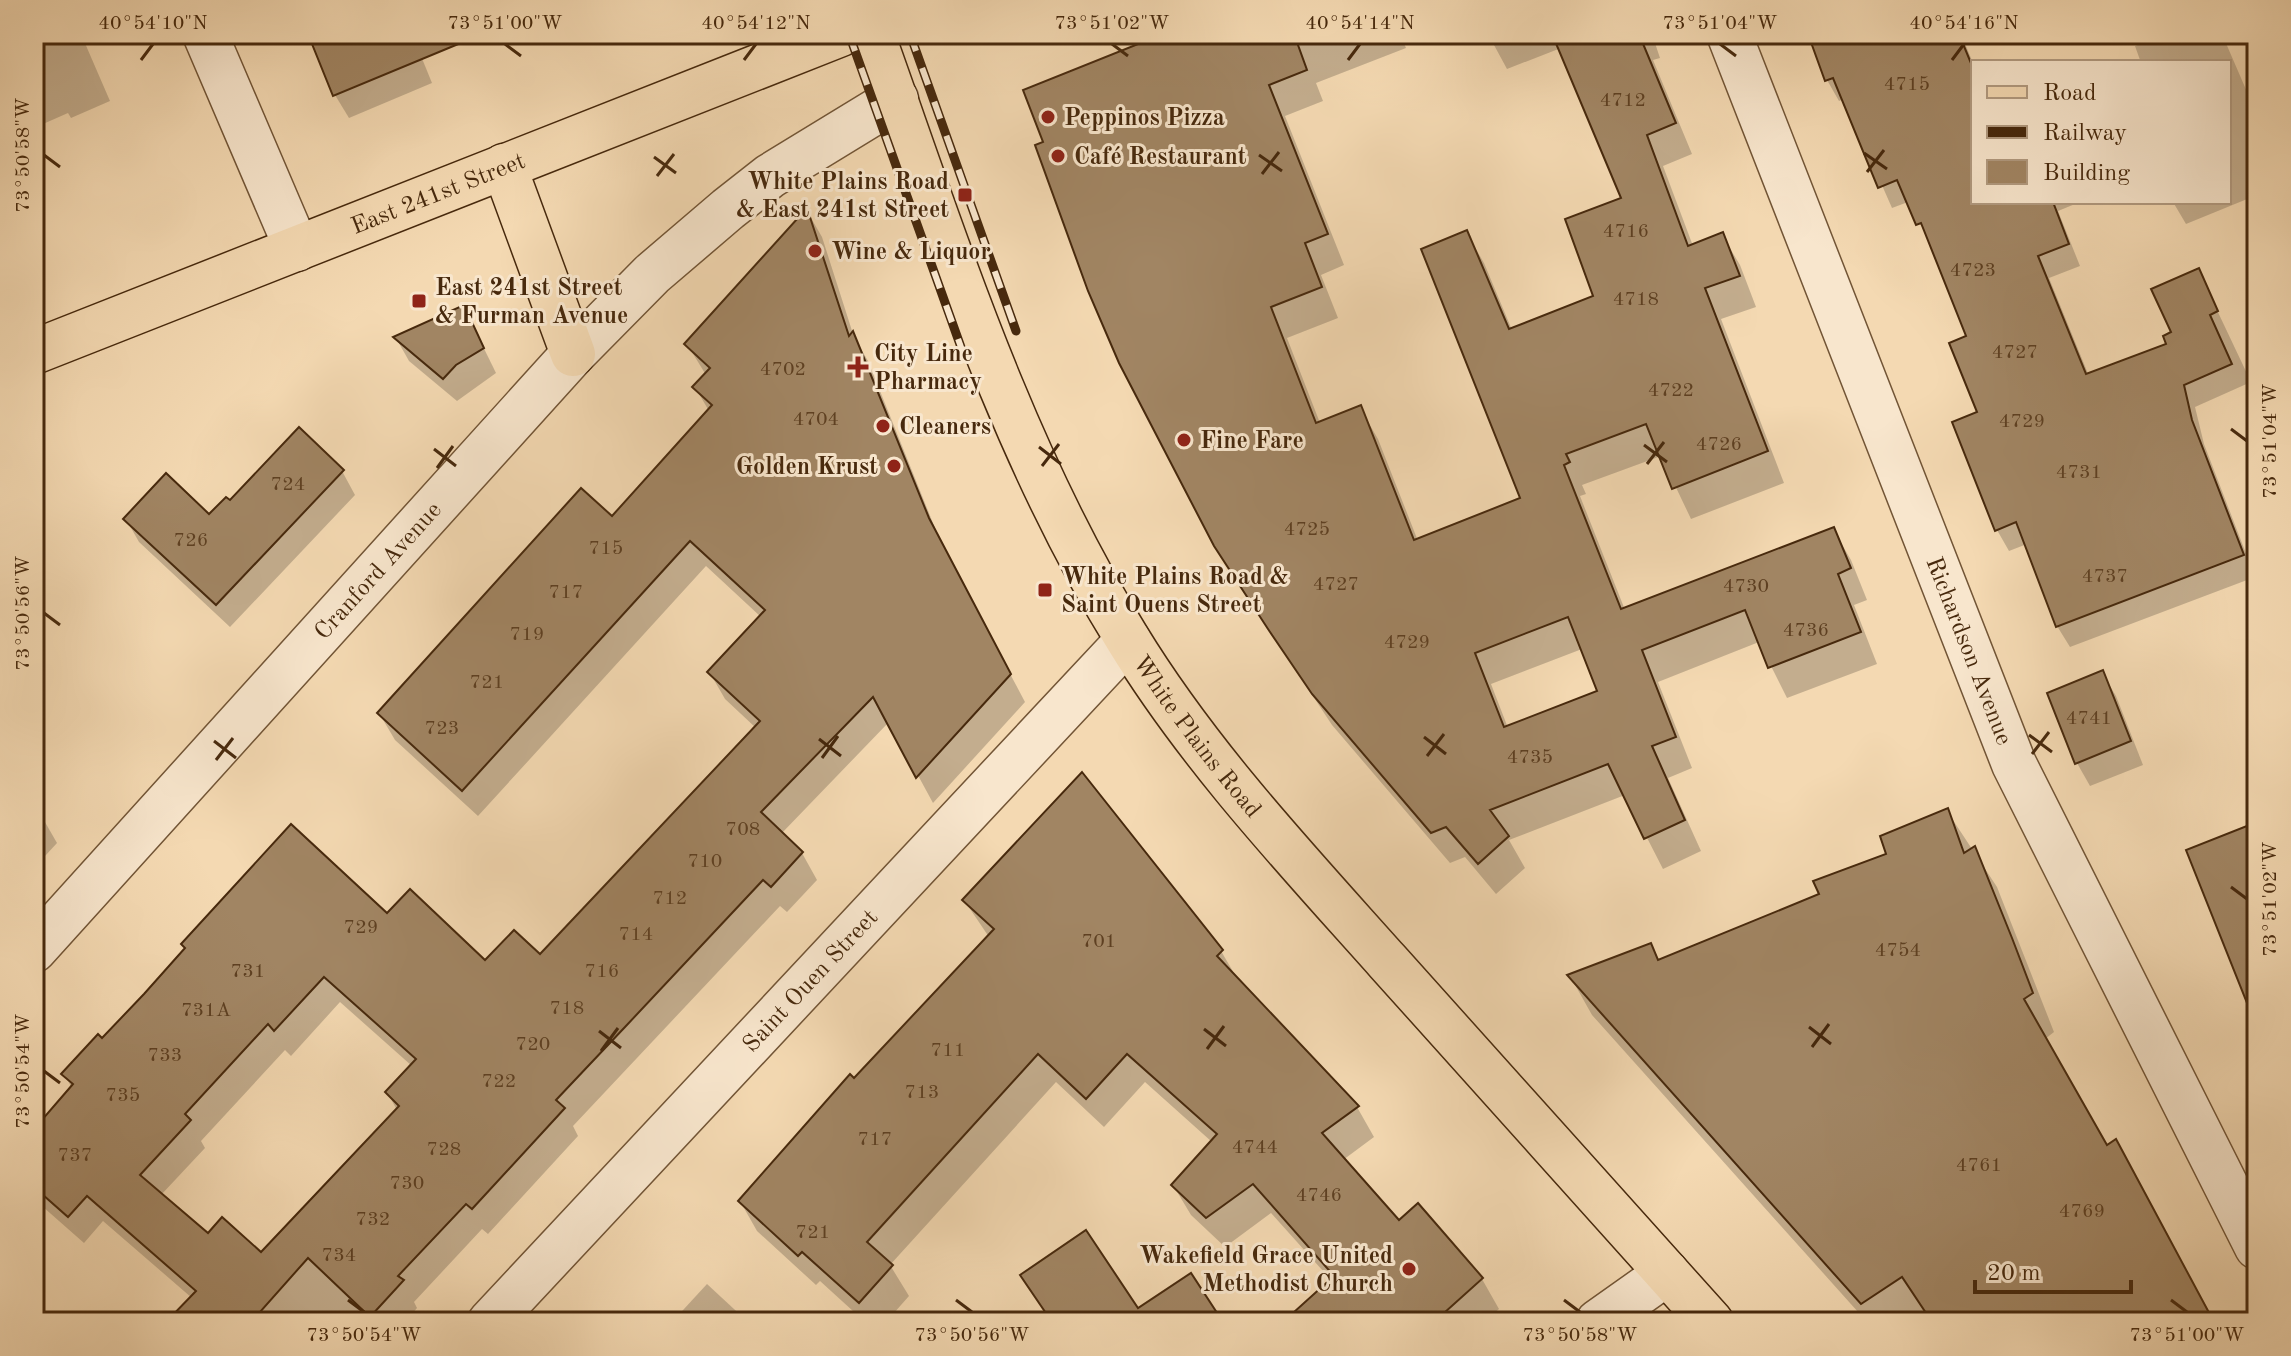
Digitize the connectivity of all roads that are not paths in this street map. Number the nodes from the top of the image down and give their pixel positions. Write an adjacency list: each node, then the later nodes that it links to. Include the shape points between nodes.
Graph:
1 (205, 34): 7 (street)
2 (841, 34): 6 (main road, East 241st Street)
3 (872, 34): 5 (main road, White Plains Road)
4 (1729, 34): 12 (street, Richardson Avenue, via 2014,764)
5 (896, 99): 9 (street, Cranford Avenue, via 770,176 728,209 652,274); 10 (main road, White Plains Road, via 1013,419 1044,489)
6 (504, 166): 7 (main road, East 241st Street); 9 (main road)
7 (297, 249): 8 (main road, East 241st Street)
8 (34, 352)
9 (573, 354): 11 (street, Cranford Avenue)
10 (1128, 640): 13 (main road, White Plains Road, via 1213,758 1314,879); 14 (street, Saint Ouen Street)
11 (34, 950)
12 (2257, 1247)
13 (1667, 1273): 15 (street); 16 (main road, White Plains Road)
14 (490, 1322)
15 (1598, 1322)
16 (1711, 1322)

